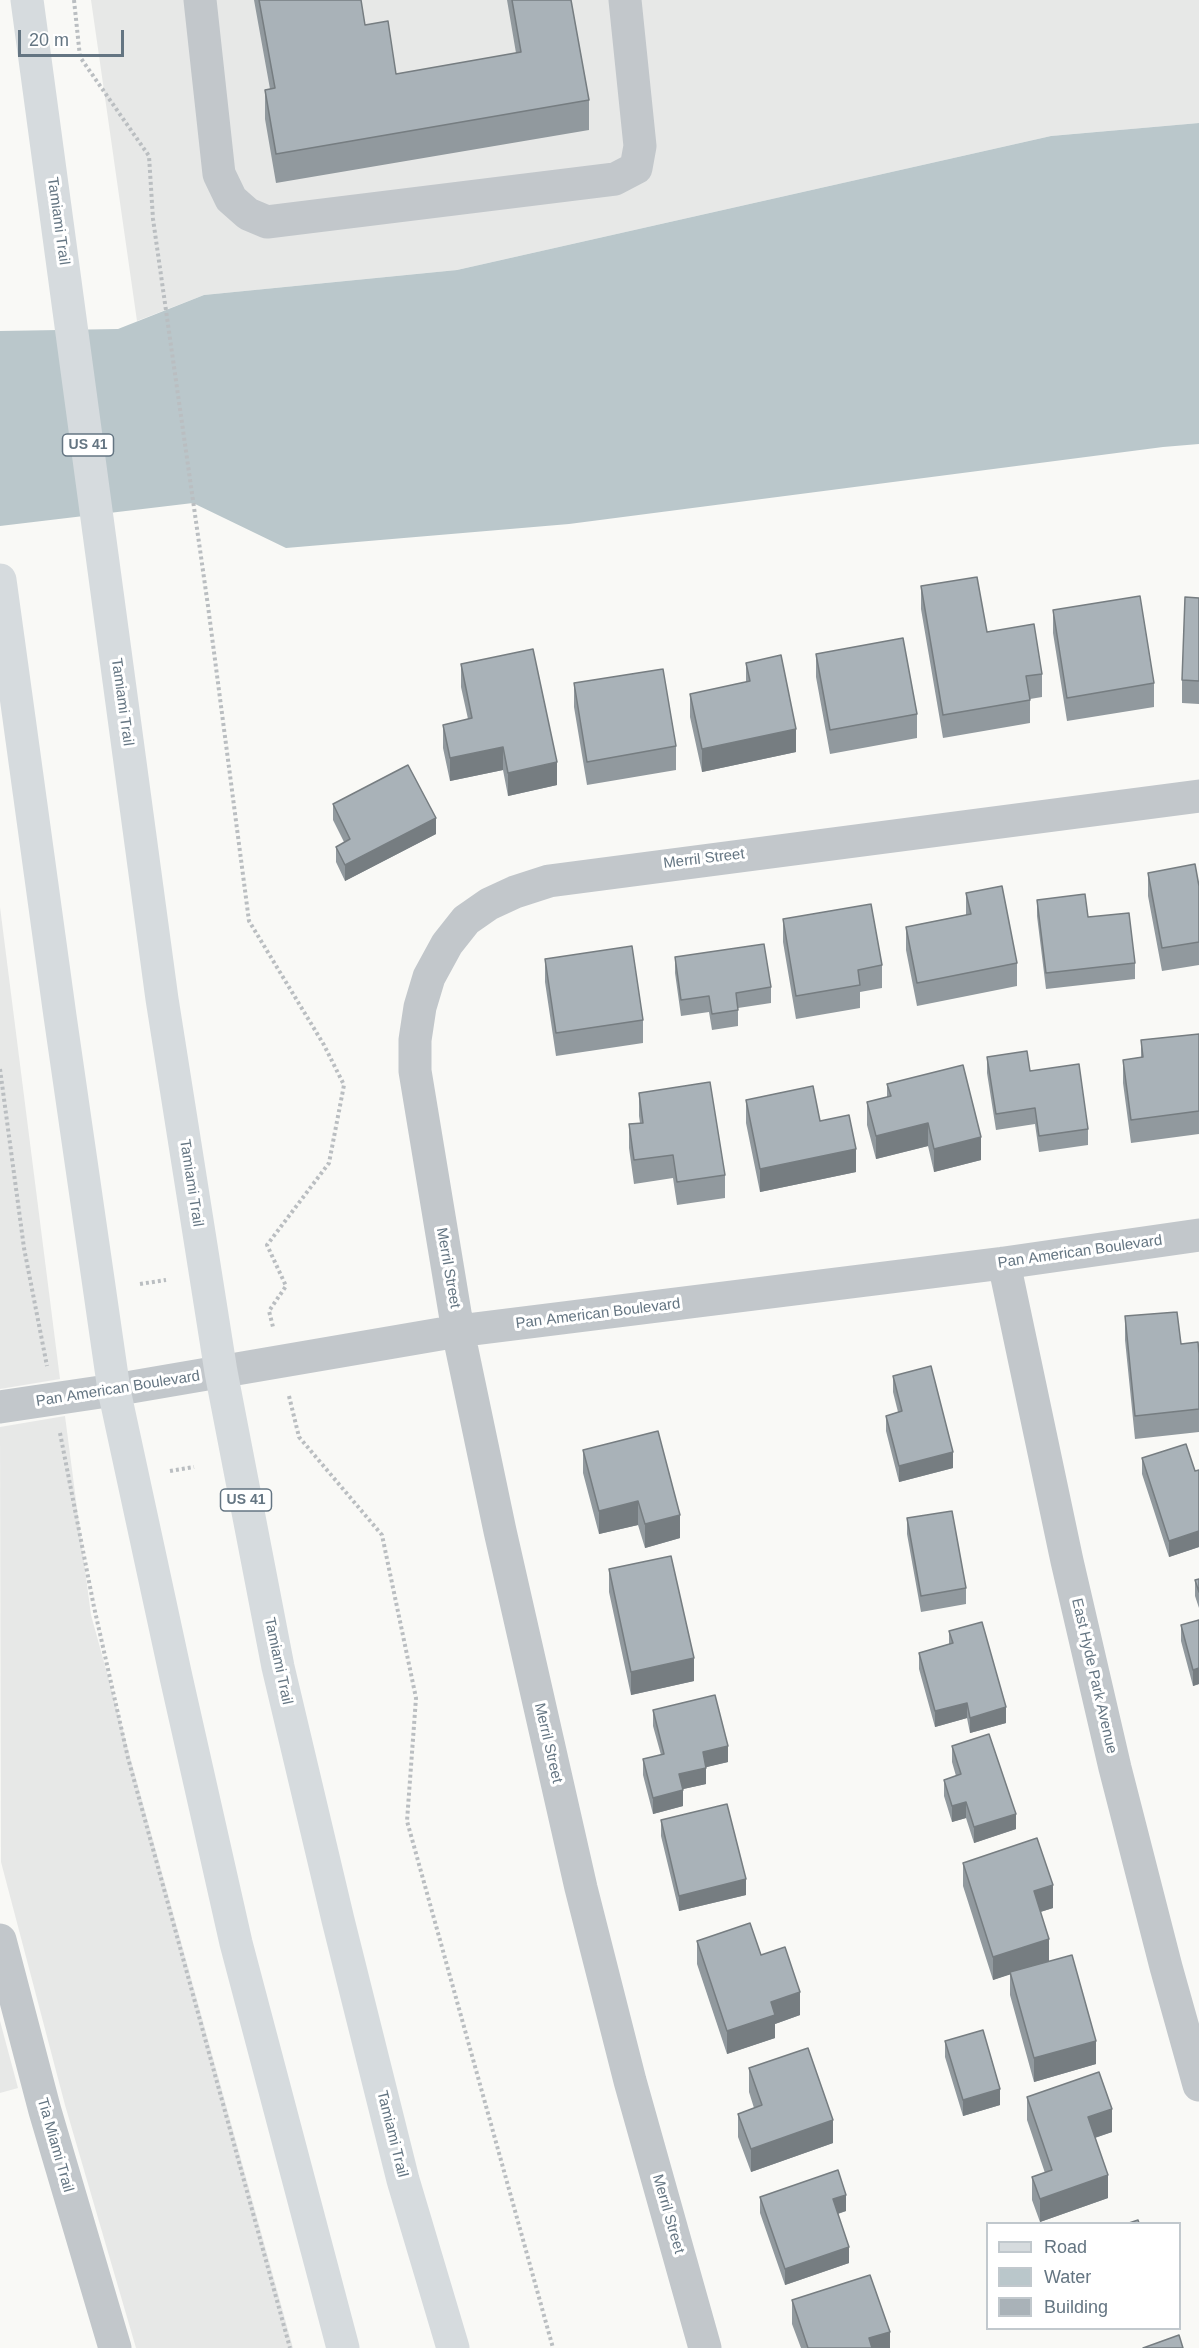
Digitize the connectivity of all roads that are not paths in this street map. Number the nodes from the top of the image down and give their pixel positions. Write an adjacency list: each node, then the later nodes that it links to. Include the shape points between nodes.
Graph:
1 (27, 0): 9 (main road, Tamiami Trail / US 41, via 162,999)
2 (200, 0): 3 (street, via 219,174 231,199 248,214 267,222 615,179 636,168 640,146)
3 (625, 0)
4 (0, 580): 10 (main road)
5 (1199, 796): 8 (street, Merril Street, via 549,880 489,904 466,920 429,977 415,1040 415,1071)
6 (1199, 1235): 7 (street, Pan American Boulevard)
7 (1004, 1263): 8 (street, Pan American Boulevard); 13 (street, East Hyde Park Avenue, via 1115,1768)
8 (458, 1331): 9 (street, Pan American Boulevard); 17 (street, Merril Street, via 581,1888)
9 (221, 1372): 10 (street, Pan American Boulevard); 16 (main road, Tamiami Trail / US 41, via 278,1667 338,1920 403,2180)
10 (114, 1390): 11 (street, Pan American Boulevard); 15 (main road, via 236,1944)
11 (0, 1407)
12 (0, 1940): 14 (street, Tia Miami Trail, via 45,2111)
13 (1199, 2085)
14 (115, 2348)
15 (343, 2348)
16 (453, 2348)
17 (705, 2348)

